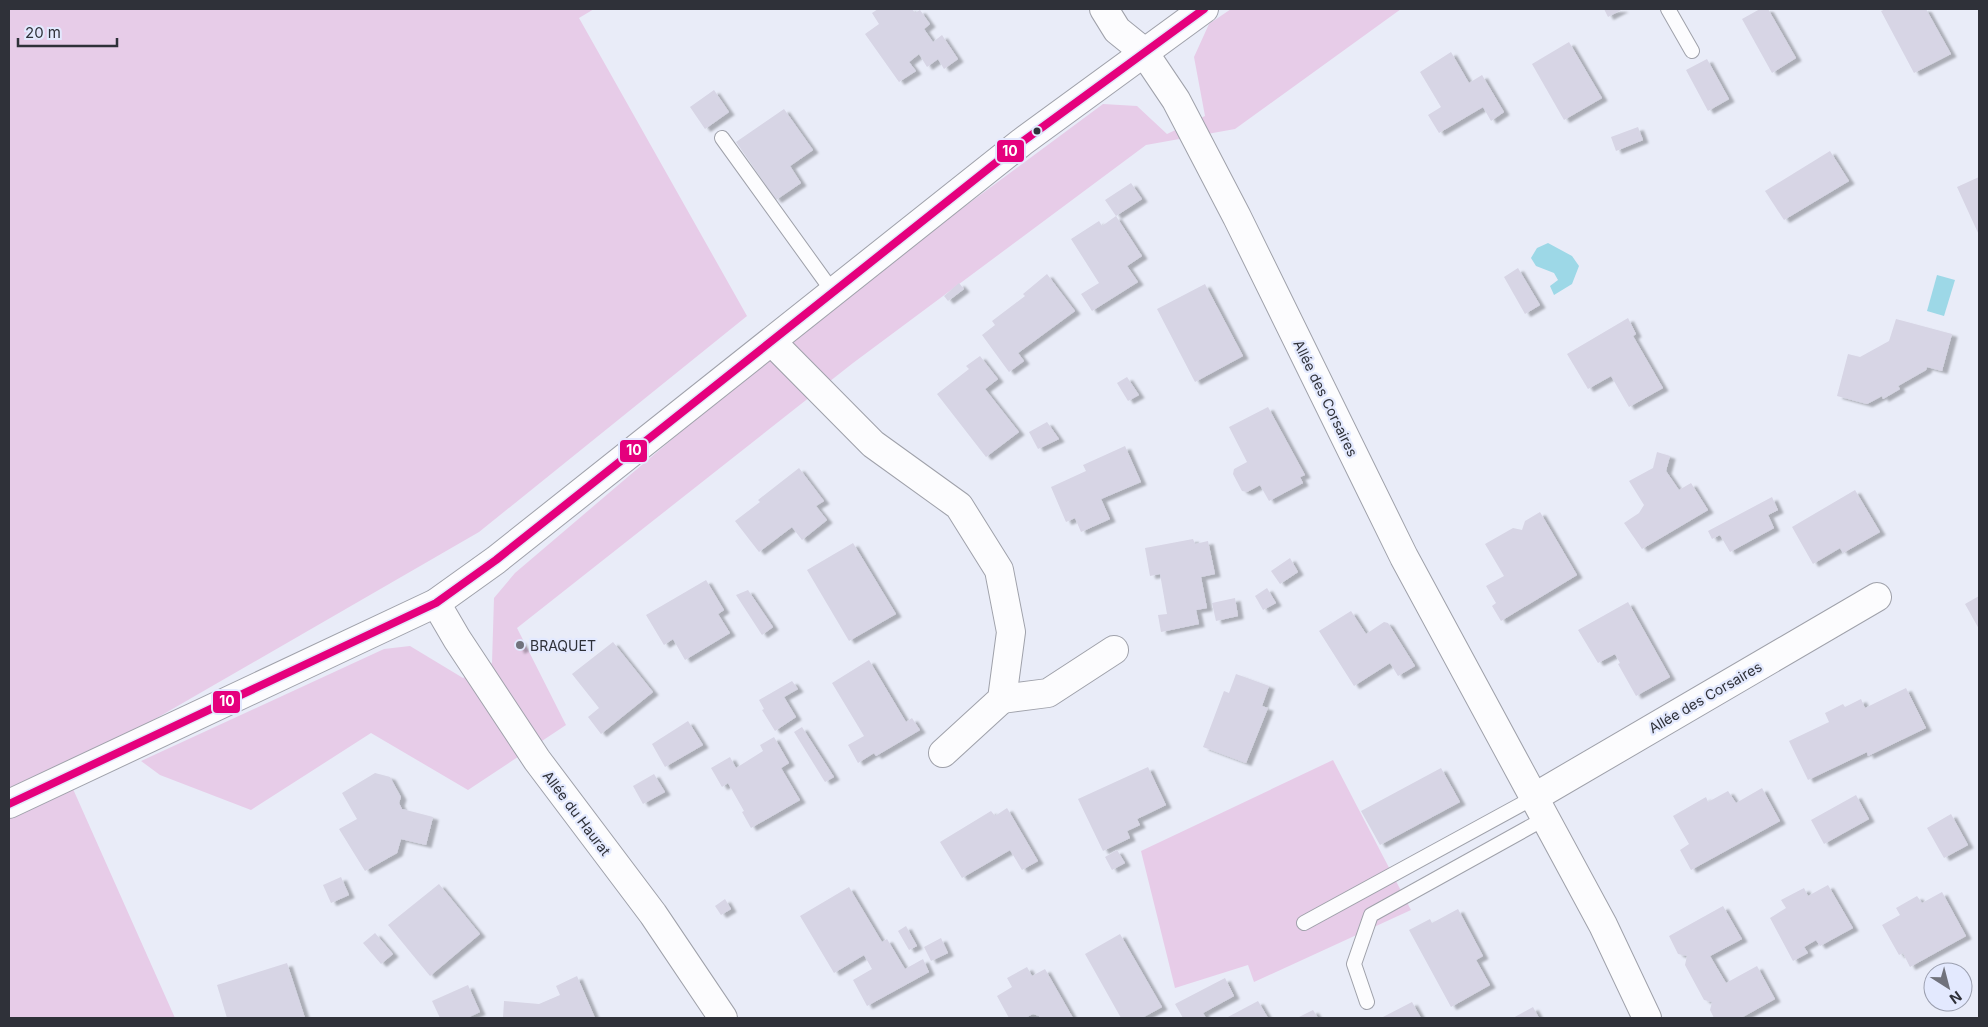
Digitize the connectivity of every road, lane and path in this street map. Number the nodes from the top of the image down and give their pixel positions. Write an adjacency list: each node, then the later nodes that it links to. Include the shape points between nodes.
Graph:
1 (1104, 9): 4 (street, Allée des Corsaires, via 1116,30)
2 (1204, 9): 4 (street)
3 (1668, 9): 5 (lane)
4 (1143, 51): 7 (street); 15 (street, Allée des Corsaires, via 1176,100 1404,557)
5 (1692, 51)
6 (722, 138): 7 (lane)
7 (833, 292): 8 (street)
8 (772, 342): 10 (street, via 496,560); 12 (street, via 873,444 959,506 999,570 1010,632)
9 (1878, 597): 15 (street, Allée des Corsaires)
10 (436, 603): 14 (street); 18 (street, Allée du Haurat, via 537,760 653,914)
11 (1114, 650): 12 (street, via 1048,693)
12 (1002, 699): 13 (street)
13 (943, 753)
14 (9, 804)
15 (1539, 809): 16 (lane); 17 (lane, via 1370,914 1354,964); 19 (street, Allée des Corsaires, via 1603,926)
16 (1304, 923)
17 (1367, 1002)
18 (723, 1018)
19 (1647, 1018)

